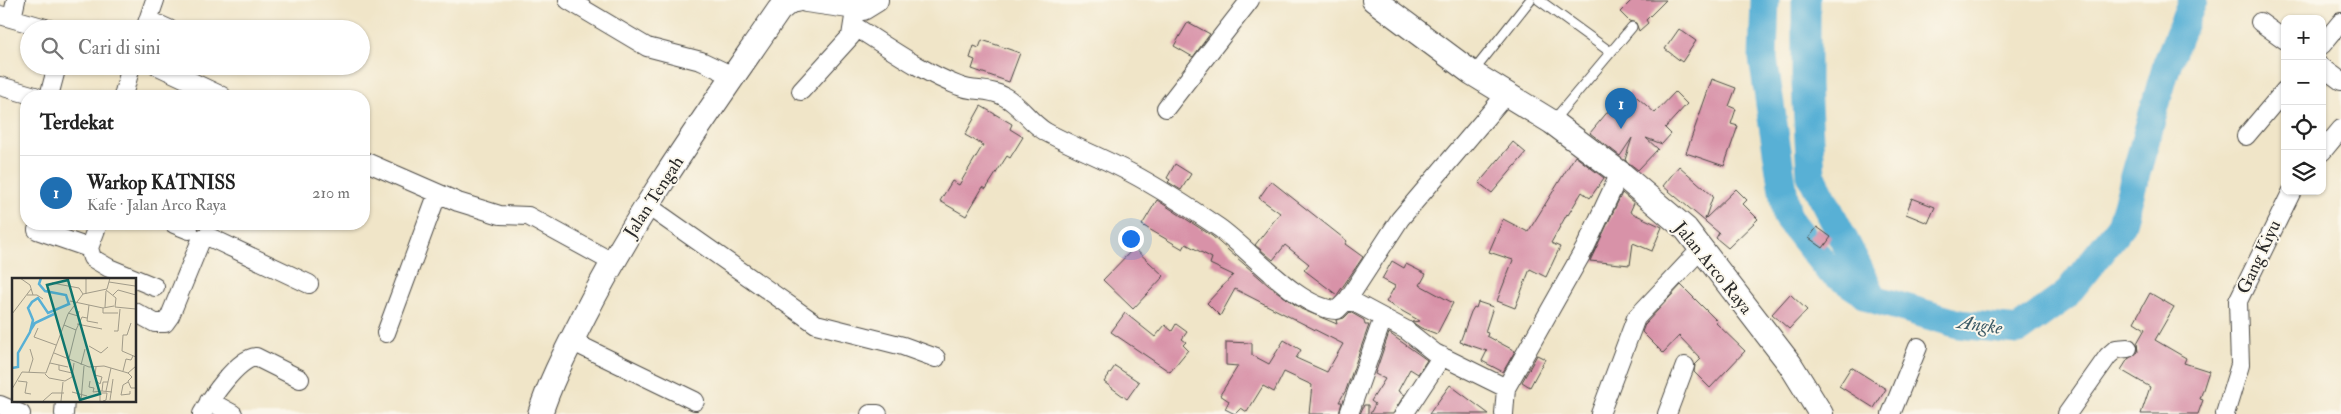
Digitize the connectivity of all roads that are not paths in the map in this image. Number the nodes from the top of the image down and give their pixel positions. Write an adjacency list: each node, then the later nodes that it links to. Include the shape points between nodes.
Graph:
1 (16, 0): 10 (street)
2 (155, 0): 12 (street)
3 (568, 0): 25 (street, via 647,47 700,61)
4 (876, 0): 11 (main road, Jalan Tengah)
5 (1250, 0): 35 (street)
6 (1374, 0): 21 (main road, Jalan Arco Raya)
7 (1530, 0): 21 (lane)
8 (1539, 0): 19 (lane)
9 (790, 1): 11 (main road, Jalan Tengah); 25 (main road, Jalan Tengah, via 779,10)
10 (6, 17): 13 (street)
11 (854, 17): 31 (street, via 851,36); 52 (street, via 941,78 961,87 1002,95 1016,103 1030,120 1045,131 1132,174 1217,227 1266,269 1316,305 1337,310)
12 (149, 20)
13 (20, 21)
14 (2260, 22): 17 (street)
15 (2341, 22): 18 (street)
16 (1632, 27): 19 (lane)
17 (2281, 37)
18 (2326, 40)
19 (1609, 51): 36 (lane)
20 (2326, 71): 26 (street)
21 (1472, 73): 33 (main road, Jalan Arco Raya)
22 (55, 75): 28 (street)
23 (129, 75): 29 (street)
24 (177, 75): 30 (street)
25 (733, 76): 44 (main road, Jalan Tengah)
26 (2341, 81)
27 (0, 86): 32 (street)
28 (51, 90)
29 (125, 90)
30 (209, 90)
31 (801, 91)
32 (20, 92)
33 (1507, 93): 36 (main road, Jalan Arco Raya); 52 (street, via 1400,220)
34 (2281, 95): 38 (street)
35 (1166, 108)
36 (1552, 122): 41 (main road, Jalan Arco Raya)
37 (2341, 129): 39 (street)
38 (2246, 136)
39 (2324, 150)
40 (370, 164): 42 (street)
41 (1620, 173): 48 (main road, Jalan Arco Raya, via 1686,229); 63 (street, via 1585,248)
42 (437, 195): 49 (street, via 500,215 528,216); 55 (street)
43 (2288, 197): 80 (street, Gang Kiyu, via 2238,301 2240,365)
44 (648, 206): 49 (main road, Jalan Tengah); 60 (street, via 816,324 903,346)
45 (37, 230): 47 (street)
46 (96, 230): 47 (street)
47 (88, 248): 51 (street, via 89,254 99,263)
48 (1701, 249): 75 (street, via 1636,318); 77 (main road, Jalan Arco Raya, via 1790,364)
49 (612, 262): 56 (main road, Jalan Tengah)
50 (310, 284): 53 (street, via 207,236 202,238 170,316 164,323 155,323)
51 (156, 286)
52 (1348, 299): 54 (street)
53 (136, 313)
54 (1382, 318): 59 (street, via 1416,336); 72 (street)
55 (386, 333)
56 (571, 341): 64 (street); 69 (main road, Jalan Tengah)
57 (1918, 347): 78 (street)
58 (2128, 348): 79 (street, via 2116,349 2108,356)
59 (1442, 356): 63 (street); 73 (street)
60 (936, 358)
61 (1686, 366): 76 (street)
62 (300, 379): 66 (street, via 256,357 248,358)
63 (1506, 388): 74 (street)
64 (695, 401)
65 (0, 405): 67 (street)
66 (206, 408): 68 (street)
67 (21, 414)
68 (233, 414)
69 (540, 414)
70 (870, 414): 71 (street)
71 (878, 414)
72 (1349, 414)
73 (1404, 414)
74 (1504, 414)
75 (1600, 414)
76 (1667, 414)
77 (1821, 414)
78 (1890, 414)
79 (2067, 414)
80 (2226, 414)

